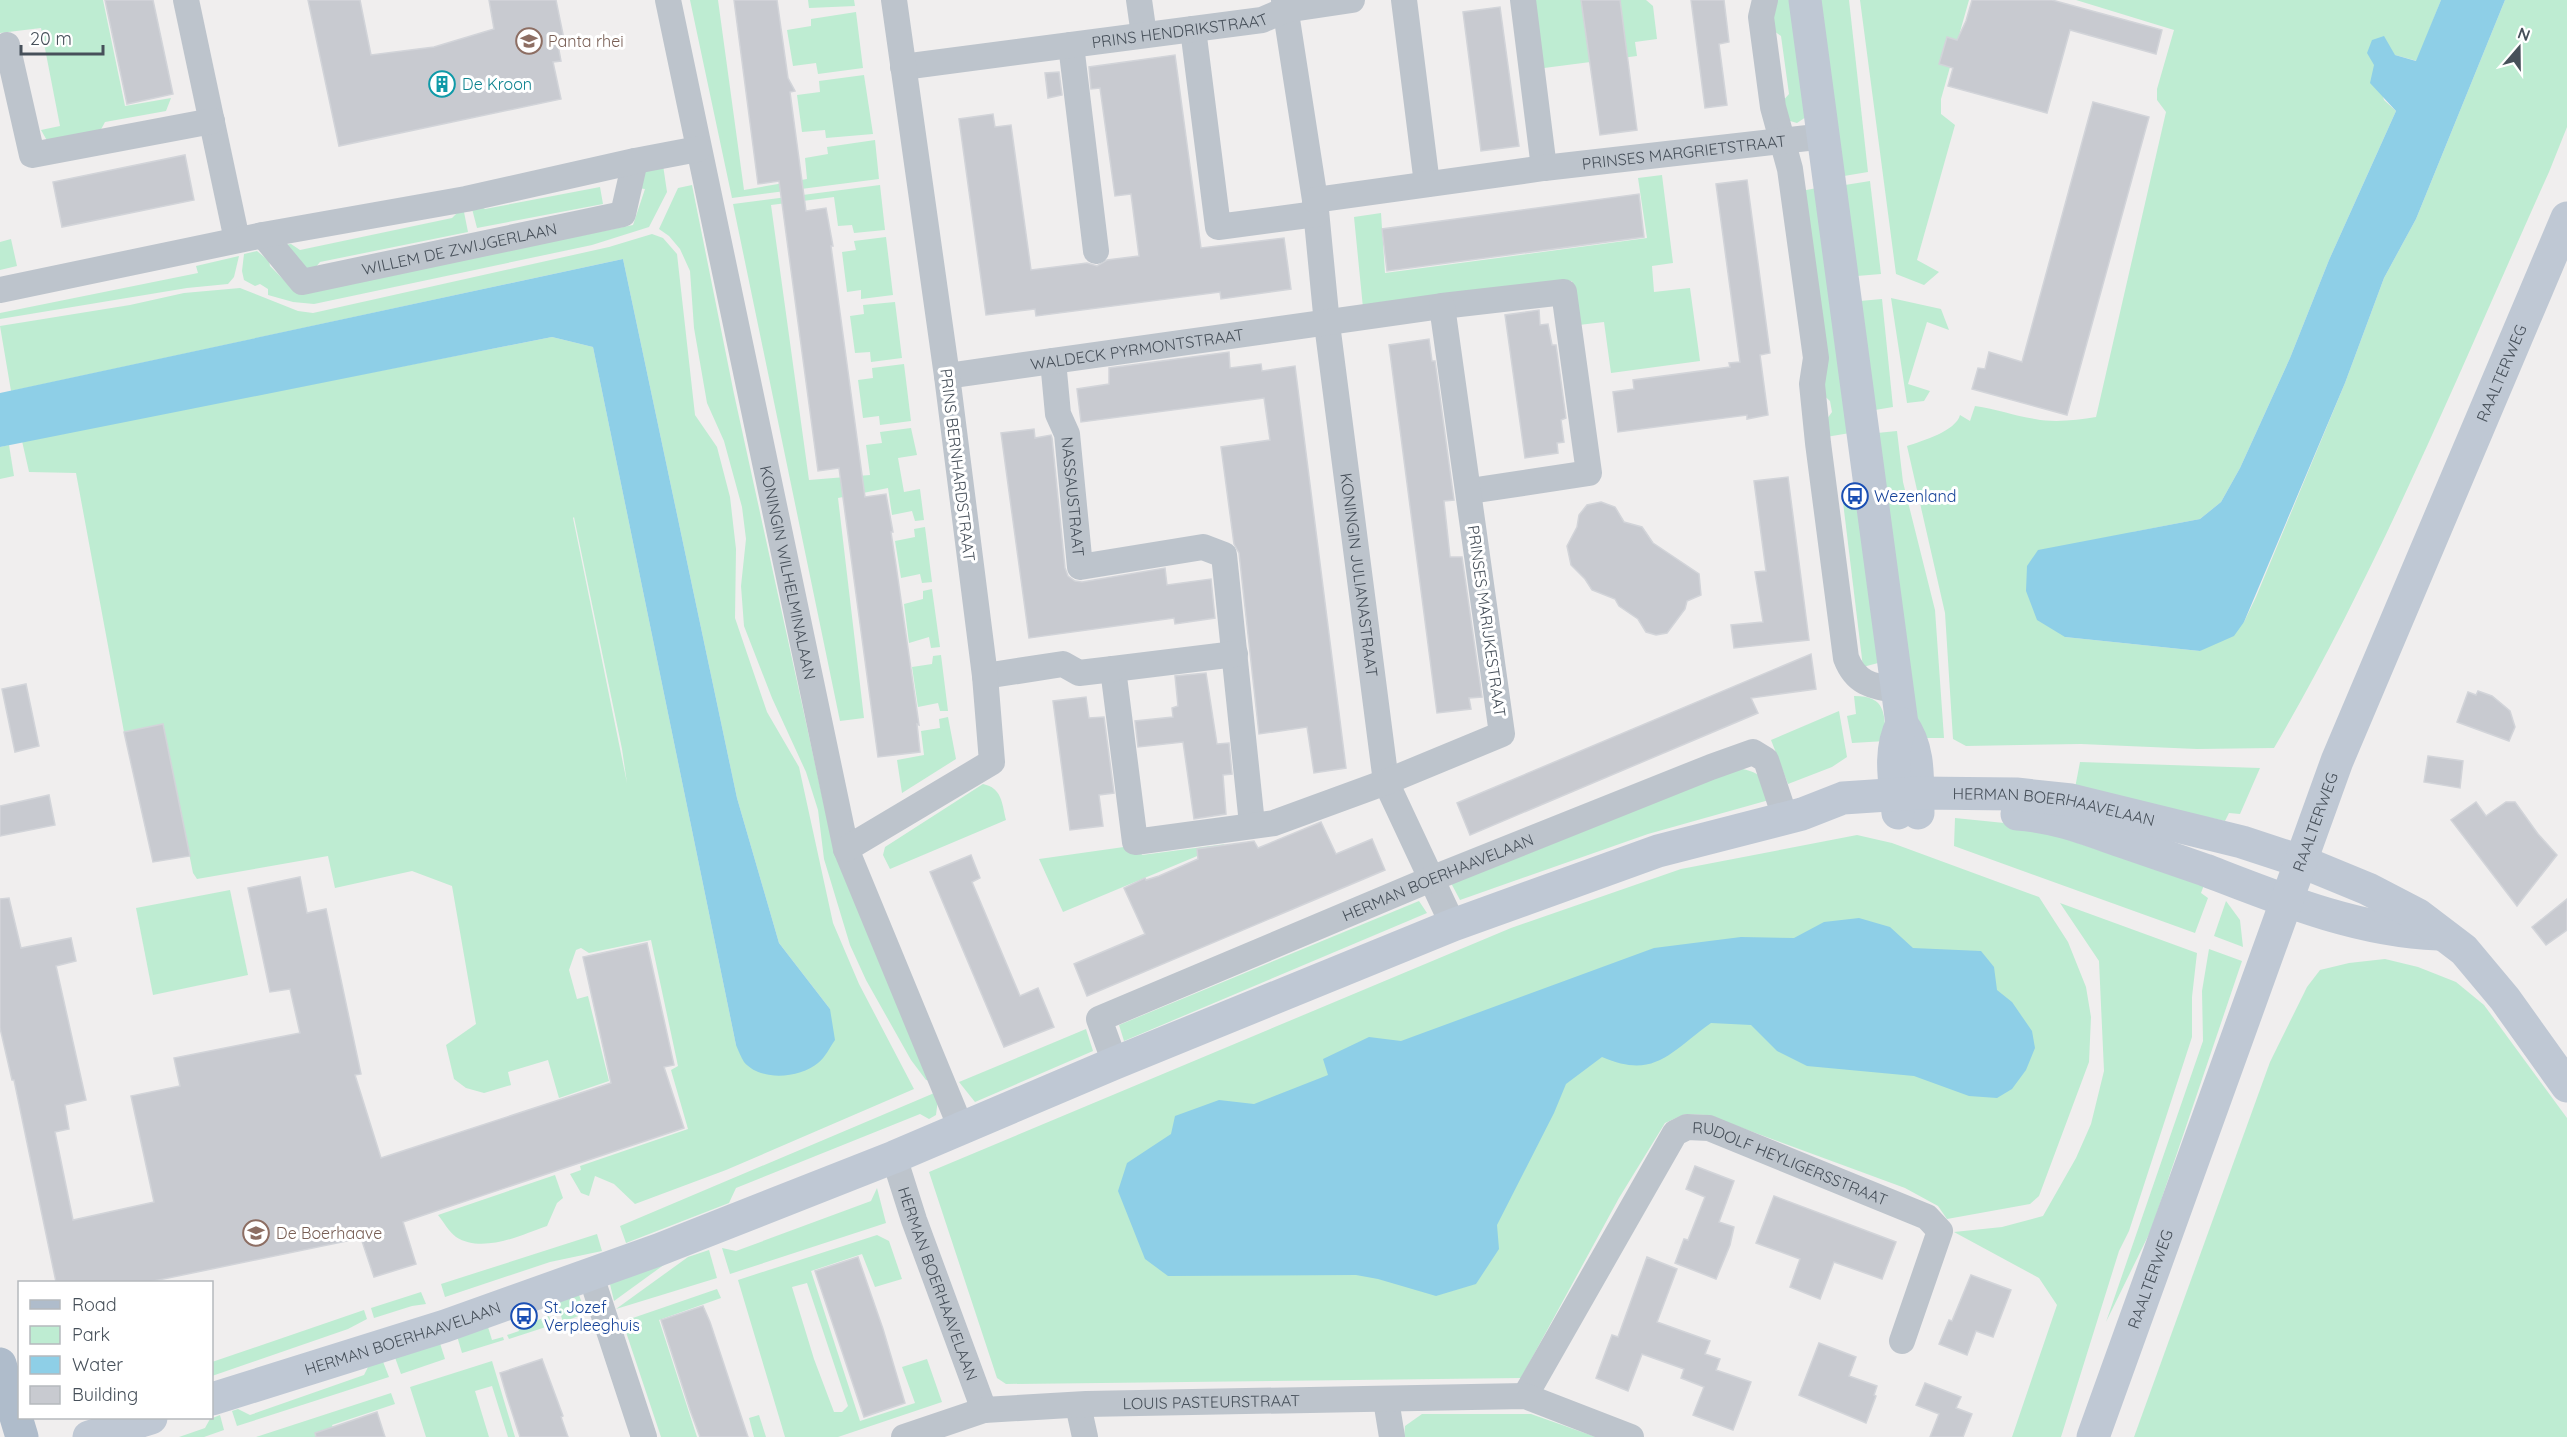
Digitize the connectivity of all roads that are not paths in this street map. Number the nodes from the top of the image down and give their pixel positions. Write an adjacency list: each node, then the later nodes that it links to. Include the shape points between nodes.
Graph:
1 (186, 0): 16 (street)
2 (668, 0): 19 (street, KONINGIN WILHELMINALAAN)
3 (894, 0): 15 (street, PRINS BERNHARDSTRAAT)
4 (1139, 0): 12 (street)
5 (1352, 0): 10 (street)
6 (1404, 0): 22 (street)
7 (1523, 0): 21 (street)
8 (1765, 0): 18 (street, via 1761,17 1773,107)
9 (1805, 0): 17 (street)
10 (1284, 5): 11 (street, PRINS HENDRIKSTRAAT, via 1262,20); 23 (street, KONINGIN JULIANASTRAAT)
11 (1193, 29): 12 (street, PRINS HENDRIKSTRAAT); 23 (street, via 1218,227)
12 (1144, 35): 14 (street, PRINS HENDRIKSTRAAT)
13 (6, 45): 16 (street, via 32,154)
14 (1071, 45): 15 (street, PRINS HENDRIKSTRAAT); 27 (street, PRINS HENDRIKSTRAAT)
15 (903, 68): 32 (street, PRINS BERNHARDSTRAAT)
16 (212, 121): 26 (street)
17 (1825, 136): 18 (street, PRINSES MARGRIETSTRAAT); 37 (street)
18 (1783, 140): 21 (street, PRINSES MARGRIETSTRAAT); 37 (street, via 1792,178 1816,358 1814,407 1846,658 1852,674 1869,684)
19 (698, 149): 20 (street); 42 (street, KONINGIN WILHELMINALAAN)
20 (635, 160): 25 (street, via 466,199); 25 (street, WILLEM DE ZWIJGERLAAN, via 623,214 302,282)
21 (1544, 168): 22 (street, PRINSES MARGRIETSTRAAT)
22 (1427, 184): 23 (street, PRINSES MARGRIETSTRAAT)
23 (1315, 207): 30 (street, KONINGIN JULIANASTRAAT)
24 (2567, 218): 43 (street, RAALTERWEG, via 2337,761)
25 (262, 235): 26 (street)
26 (237, 240): 28 (street)
27 (1096, 251)
28 (0, 290)
29 (1442, 306): 30 (street); 33 (street, PRINSES MARIJKESTRAAT); 33 (street, via 1564,292 1589,473)
30 (1327, 324): 31 (street, WALDECK PYRMONTSTRAAT); 38 (street, KONINGIN JULIANASTRAAT)
31 (1053, 361): 32 (street, WALDECK PYRMONTSTRAAT); 34 (street, NASSAUSTRAAT, via 1058,414 1067,434 1080,567 1203,547 1224,555)
32 (947, 376): 36 (street, PRINS BERNHARDSTRAAT)
33 (1470, 491): 38 (street, PRINSES MARIJKESTRAAT, via 1502,734)
34 (1235, 654): 35 (street); 41 (street, NASSAUSTRAAT)
35 (1113, 669): 36 (street, via 1080,673 1063,664); 41 (street, via 1135,842)
36 (985, 676): 42 (street, PRINS BERNHARDSTRAAT, via 992,762)
37 (1898, 690): 39 (street, via 1902,724 1893,751)
38 (1386, 782): 41 (street, via 1274,823); 44 (street, KONINGIN JULIANASTRAAT)
39 (1907, 803): 40 (street, HERMAN BOERHAAVELAAN); 43 (street, HERMAN BOERHAAVELAAN, via 2016,794 2071,800 2242,842); 45 (street, HERMAN BOERHAAVELAAN, via 2029,815 2072,825)
40 (1793, 815): 44 (street, HERMAN BOERHAAVELAAN, via 1766,760 1753,752); 46 (street, HERMAN BOERHAAVELAAN, via 1658,851)
41 (1252, 824)
42 (846, 849): 50 (street, KONINGIN WILHELMINALAAN)
43 (2300, 861): 45 (street, RAALTERWEG); 47 (street, HERMAN BOERHAAVELAAN, via 2368,889 2418,915)
44 (1431, 879): 46 (street, KONINGIN JULIANASTRAAT); 48 (street, HERMAN BOERHAAVELAAN, via 1099,1019)
45 (2285, 902): 47 (street, HERMAN BOERHAAVELAAN, via 2338,918); 68 (street, RAALTERWEG)
46 (1453, 924): 48 (street, HERMAN BOERHAAVELAAN)
47 (2442, 934): 49 (street, HERMAN BOERHAAVELAAN, via 2482,970)
48 (1115, 1063): 50 (street, HERMAN BOERHAAVELAAN)
49 (2567, 1086)
50 (961, 1128): 51 (street, HERMAN BOERHAAVELAAN)
51 (894, 1157): 52 (street, HERMAN BOERHAAVELAAN); 59 (street, HERMAN BOERHAAVELAAN)
52 (590, 1273): 56 (street, HERMAN BOERHAAVELAAN, via 445,1326); 63 (street)
53 (1902, 1341): 55 (street, RUDOLF HEYLIGERSSTRAAT, via 1940,1231 1927,1217 1708,1128 1687,1126 1675,1133)
54 (0, 1364): 61 (main road)
55 (1525, 1396): 57 (street, LOUIS PASTEURSTRAAT); 67 (street)
56 (213, 1399)
57 (1386, 1400): 58 (street, LOUIS PASTEURSTRAAT); 66 (street)
58 (1078, 1405): 59 (street, LOUIS PASTEURSTRAAT); 65 (street)
59 (984, 1410): 64 (street, LOUIS PASTEURSTRAAT)
60 (148, 1419): 62 (street)
61 (22, 1437)
62 (89, 1437)
63 (644, 1437)
64 (904, 1437)
65 (1085, 1437)
66 (1392, 1437)
67 (1631, 1437)
68 (2093, 1437)

